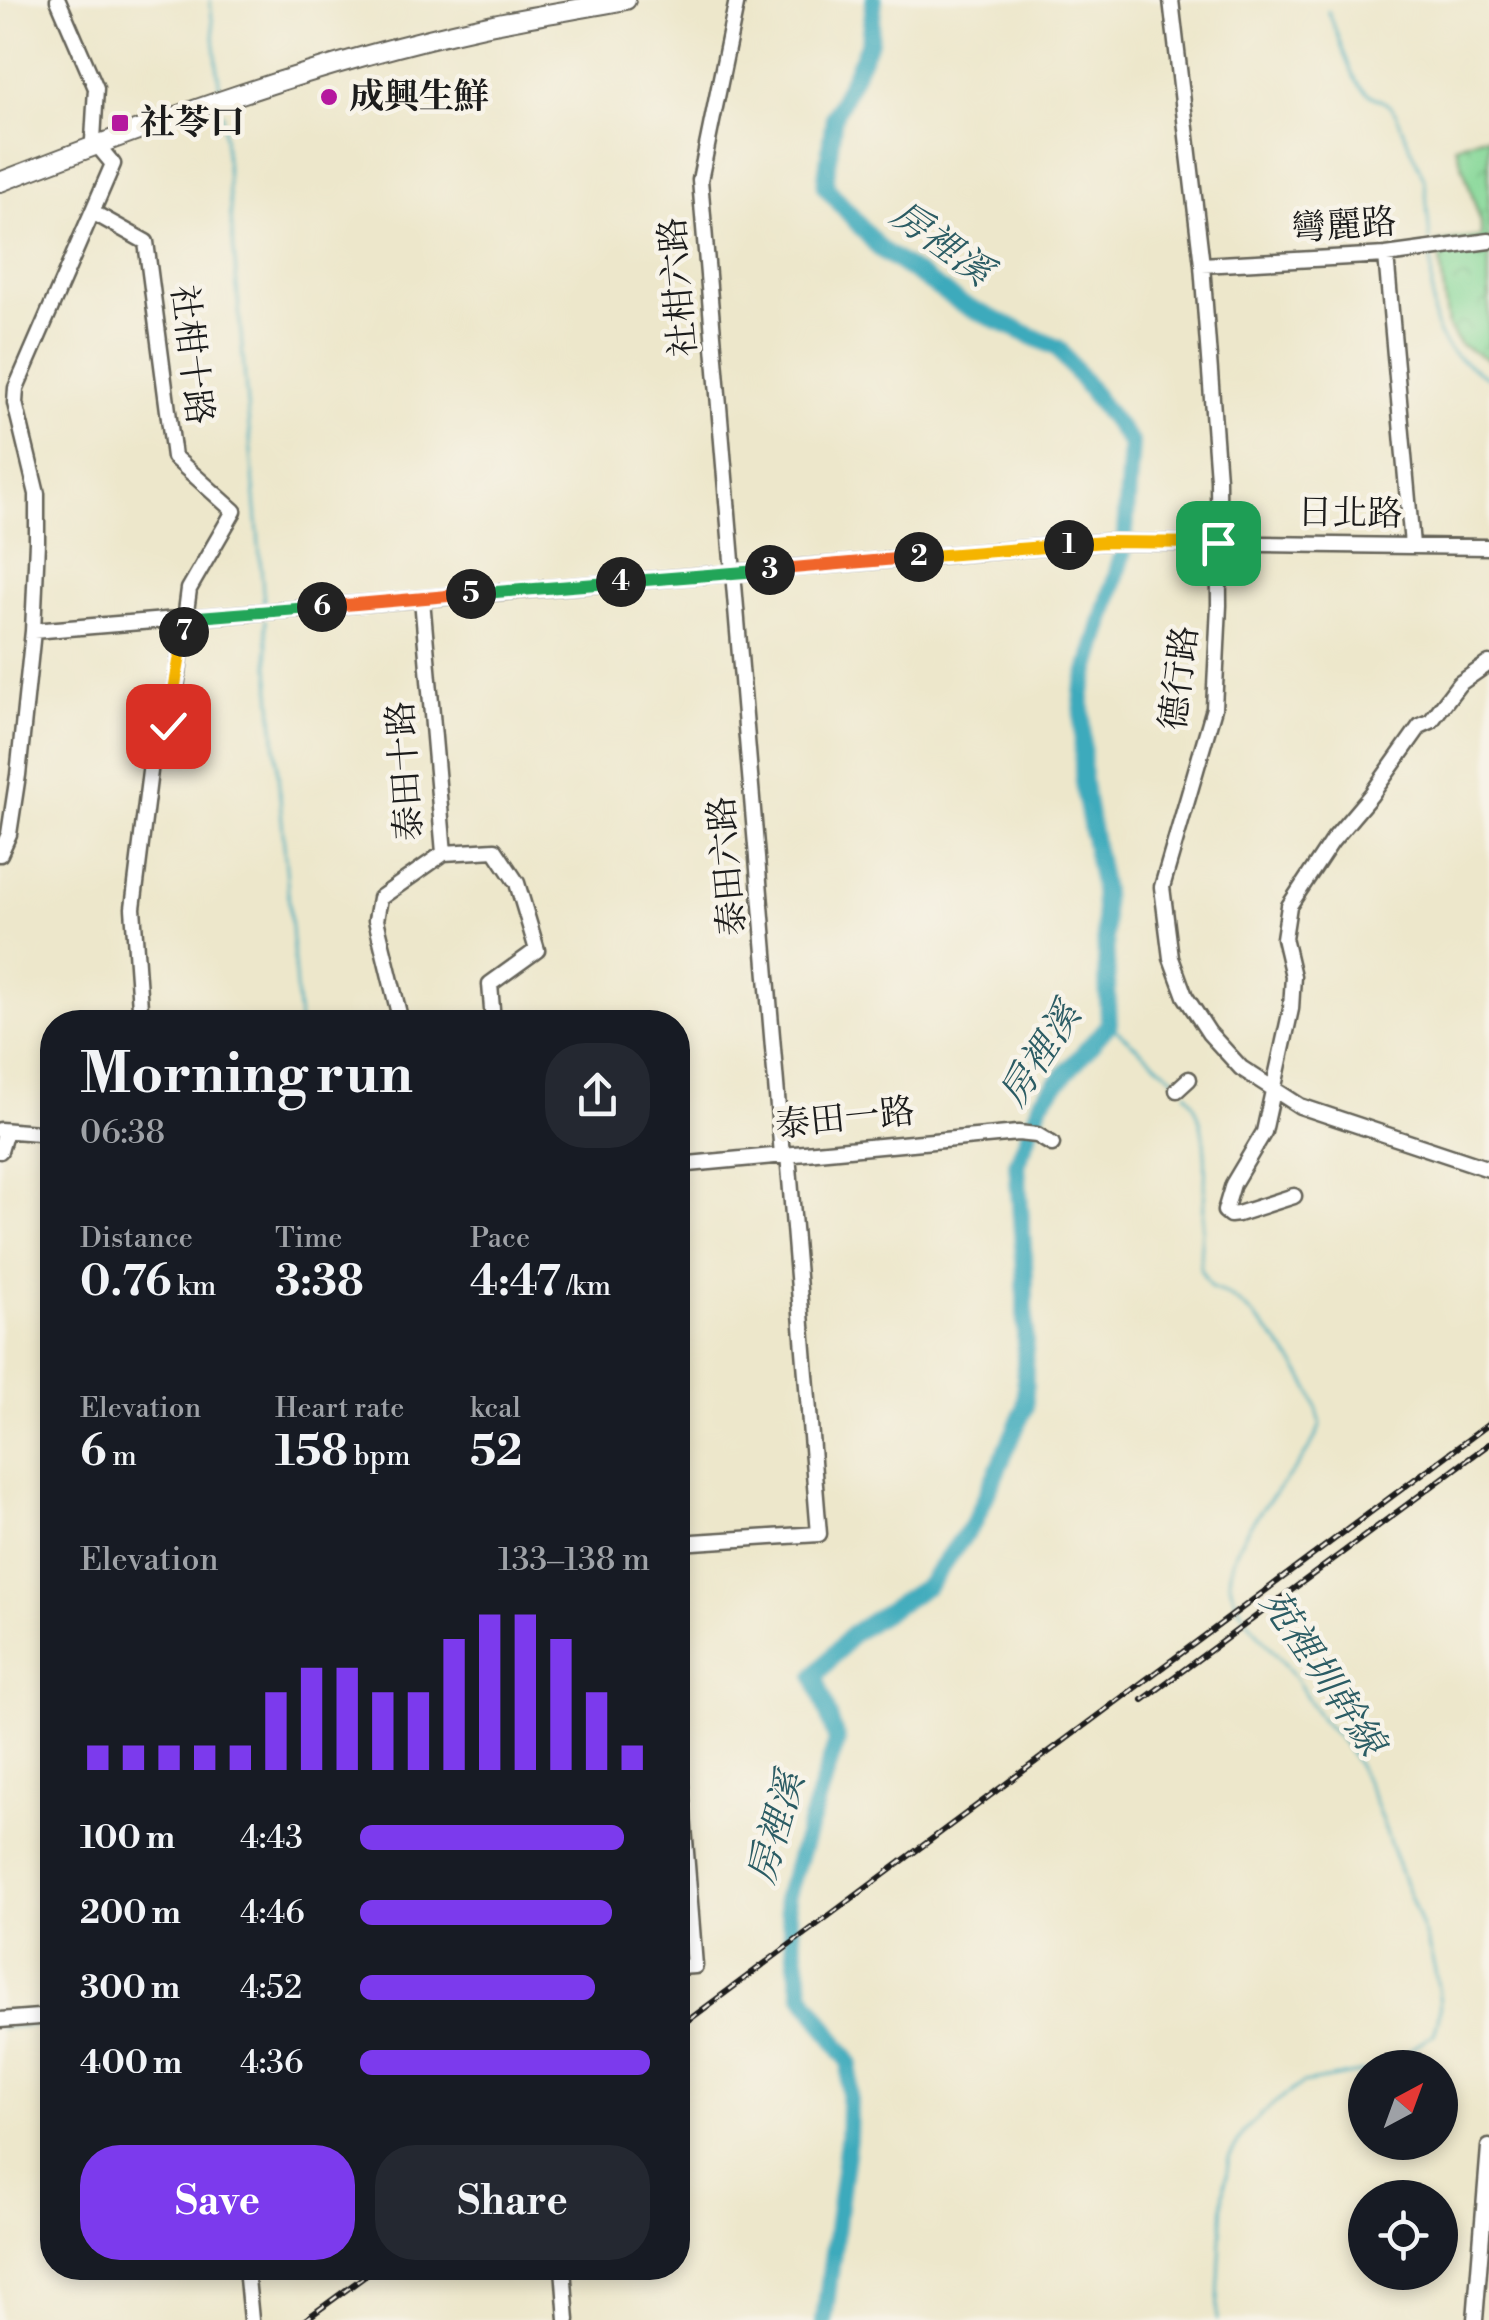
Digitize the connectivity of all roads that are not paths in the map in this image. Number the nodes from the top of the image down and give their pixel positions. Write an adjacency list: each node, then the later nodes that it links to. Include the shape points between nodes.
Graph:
1 (58, 0): 5 (street, via 96,88)
2 (626, 0): 5 (main road, via 354,60)
3 (737, 0): 14 (street, 社柑六路, via 700,180)
4 (1172, 0): 10 (street, 德行路)
5 (96, 144): 6 (main road); 7 (street, via 113,164)
6 (0, 182)
7 (94, 212): 16 (street, 社柑十路, via 146,242 174,457 234,511 189,589); 17 (street, via 16,388 37,494)
8 (1489, 241): 9 (street, 彎麗路)
9 (1386, 255): 10 (street, 彎麗路); 12 (street)
10 (1202, 266): 11 (street, 德行路)
11 (1218, 543): 12 (street, 日北路); 14 (street, 日北路, via 1098,542); 26 (street, 德行路, via 1214,708 1162,887 1170,958 1185,996 1209,1034)
12 (1412, 544): 13 (street, 日北路)
13 (1489, 547)
14 (734, 573): 15 (street, 日北路); 31 (street, 泰田六路)
15 (422, 598): 16 (street, 日北路); 19 (street, 泰田十路)
16 (186, 618): 17 (street, 日北路); 21 (street, via 172,718 154,739 133,908)
17 (33, 631): 20 (street, via 18,776)
18 (1489, 663): 26 (street, via 1458,684 1432,721 1420,726 1294,896 1284,938 1293,992)
19 (444, 853): 22 (street, 泰田十路, via 380,898 376,920); 23 (street, via 495,850 517,883 537,950 490,984)
20 (0, 854)
21 (140, 1010)
22 (398, 1010)
23 (492, 1010)
24 (1189, 1079): 25 (street)
25 (1177, 1090)
26 (1273, 1090): 33 (street, 德行路, via 1300,1106); 34 (street, via 1264,1132 1233,1184 1225,1212)
27 (3, 1131): 28 (street); 30 (street)
28 (40, 1133)
29 (1052, 1144): 31 (street, 泰田一路, via 1018,1132)
30 (0, 1150)
31 (785, 1155): 32 (street, 泰田一路); 35 (street, 泰田六路, via 819,1534)
32 (690, 1164)
33 (1489, 1169)
34 (1294, 1196)
35 (690, 1542)
36 (690, 1903): 37 (street)
37 (690, 1966)
38 (40, 2017): 39 (street)
39 (0, 2020)
40 (1489, 2151): 45 (street)
41 (247, 2280): 43 (street)
42 (563, 2280): 44 (street)
43 (251, 2320)
44 (567, 2320)
45 (1475, 2320)

